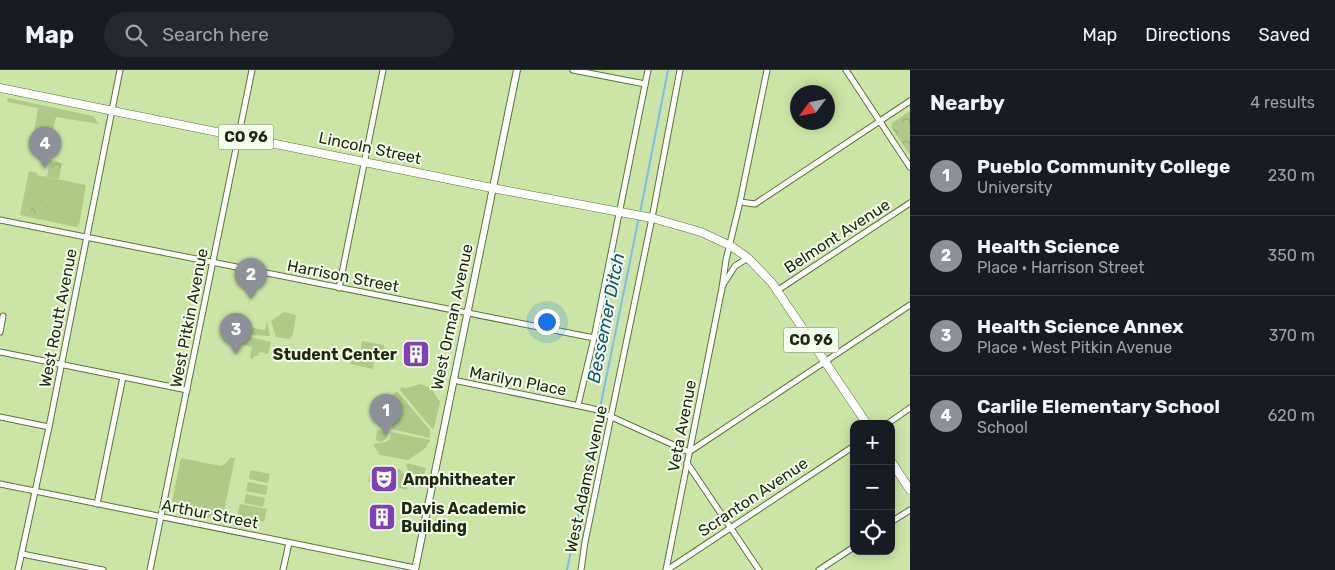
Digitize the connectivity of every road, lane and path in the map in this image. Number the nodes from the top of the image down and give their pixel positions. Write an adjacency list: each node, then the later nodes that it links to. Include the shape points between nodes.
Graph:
1 (120, 70): 13 (street, West Routt Avenue)
2 (252, 70): 15 (street, West Pitkin Avenue)
3 (383, 70): 16 (street)
4 (517, 70): 18 (street, West Orman Avenue)
5 (572, 70): 10 (street)
6 (648, 70): 10 (street, West Adams Avenue)
7 (680, 70): 22 (street, West Adams Avenue)
8 (768, 70): 19 (street, Veta Avenue)
9 (846, 70): 14 (street)
10 (645, 84): 21 (street, West Adams Avenue)
11 (0, 88): 13 (main road, Lincoln Street / CO 96)
12 (910, 102): 14 (street)
13 (112, 111): 15 (main road, Lincoln Street / CO 96); 24 (street, West Routt Avenue)
14 (880, 121): 17 (street); 19 (street, via 755,204)
15 (238, 136): 16 (main road, Lincoln Street / CO 96); 27 (street, West Pitkin Avenue)
16 (364, 161): 18 (main road, Lincoln Street / CO 96); 28 (street)
17 (910, 167)
18 (492, 188): 21 (main road, Lincoln Street / CO 96); 32 (street, West Orman Avenue)
19 (740, 202): 25 (street, Veta Avenue)
20 (910, 203): 30 (street, Belmont Avenue)
21 (622, 213): 22 (main road, Lincoln Street / CO 96); 35 (street, West Adams Avenue)
22 (648, 217): 25 (main road, Lincoln Street / CO 96, via 701,232); 45 (street, West Adams Avenue)
23 (0, 220): 24 (street, Harrison Street)
24 (87, 237): 27 (street, Harrison Street); 38 (street, West Routt Avenue)
25 (731, 246): 26 (main road, CO 96); 29 (street, Veta Avenue)
26 (748, 258): 29 (street, Veta Avenue, via 735,266); 30 (main road, CO 96)
27 (213, 262): 28 (street, Harrison Street); 41 (street, West Pitkin Avenue)
28 (339, 288): 32 (street, Harrison Street)
29 (722, 288): 50 (street, Veta Avenue)
30 (778, 290): 37 (main road, CO 96)
31 (910, 305): 37 (street)
32 (467, 313): 35 (street, Harrison Street); 40 (street, West Orman Avenue)
33 (3, 316): 34 (street)
34 (0, 332)
35 (594, 338): 42 (street, West Adams Avenue)
36 (0, 352): 38 (street)
37 (826, 362): 46 (main road, CO 96); 50 (street)
38 (60, 365): 39 (street); 48 (street, West Routt Avenue)
39 (123, 378): 41 (street); 56 (street)
40 (453, 380): 42 (street, Marilyn Place); 64 (street, West Orman Avenue)
41 (187, 390): 58 (street, West Pitkin Avenue)
42 (578, 405): 45 (street, Marilyn Place)
43 (910, 408): 47 (street)
44 (0, 417): 48 (street)
45 (611, 418): 50 (street); 69 (street, West Adams Avenue)
46 (864, 420)
47 (892, 420)
48 (49, 427): 55 (street, West Routt Avenue)
49 (850, 449): 60 (street, Scranton Avenue)
50 (689, 452): 51 (street, Veta Avenue)
51 (687, 463): 60 (street); 70 (street, Veta Avenue)
52 (894, 465): 54 (main road)
53 (0, 484): 55 (street, Arthur Street)
54 (910, 490)
55 (34, 491): 56 (street, Arthur Street); 63 (street, West Routt Avenue)
56 (97, 504): 58 (street, Arthur Street)
57 (910, 510): 59 (street)
58 (161, 518): 61 (street, Arthur Street); 67 (street, West Pitkin Avenue)
59 (895, 519)
60 (730, 528): 70 (street, Scranton Avenue); 71 (street)
61 (289, 542): 64 (street, Arthur Street); 68 (street)
62 (850, 550): 72 (street)
63 (22, 554): 65 (street, West Routt Avenue); 66 (street)
64 (415, 569)
65 (18, 570)
66 (103, 570)
67 (150, 570)
68 (283, 570)
69 (581, 570)
70 (666, 570)
71 (759, 570)
72 (819, 570)

